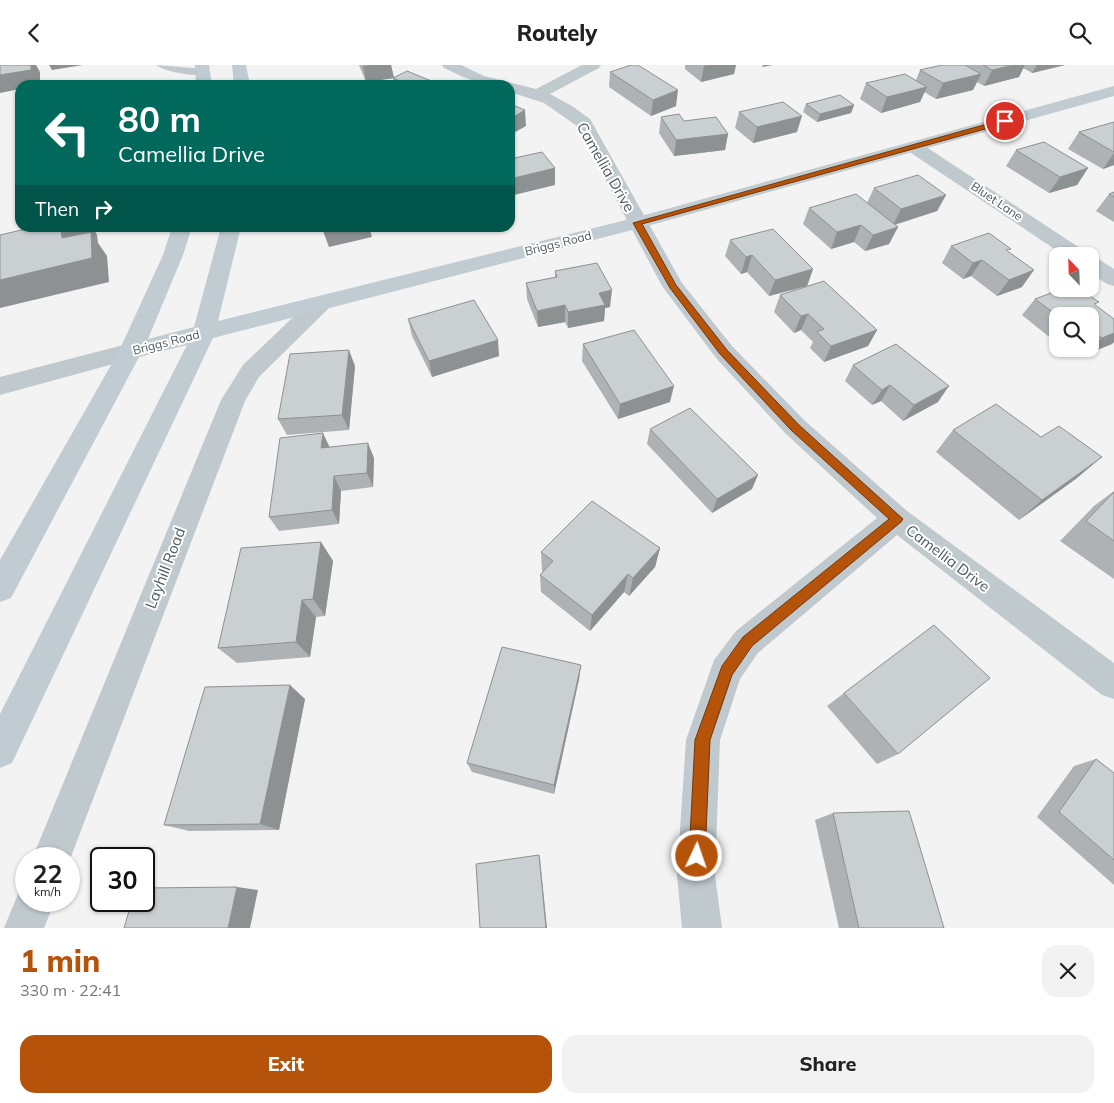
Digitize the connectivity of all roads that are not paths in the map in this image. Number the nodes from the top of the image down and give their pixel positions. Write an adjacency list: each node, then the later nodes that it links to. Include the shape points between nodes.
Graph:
1 (161, 65): 5 (lane)
2 (239, 65): 6 (street)
3 (449, 65): 7 (street)
4 (594, 65): 10 (street)
5 (203, 74)
6 (241, 80)
7 (483, 80)
8 (515, 88): 10 (street, Camellia Drive)
9 (1114, 91): 11 (street, Briggs Road)
10 (539, 94): 12 (street, Camellia Drive, via 565,106 584,123)
11 (914, 147): 12 (street, Briggs Road); 15 (street, Bluet Lane)
12 (637, 223): 18 (street, Briggs Road); 22 (street, Camellia Drive, via 673,286 724,352 795,427)
13 (180, 232): 20 (street)
14 (230, 232): 19 (street)
15 (1065, 247)
16 (1099, 269): 17 (street)
17 (1114, 279)
18 (320, 304): 19 (street, Briggs Road); 26 (street, Layhill Road, via 251,371 233,400)
19 (204, 333): 20 (street, Briggs Road); 25 (street)
20 (131, 351): 21 (street, Briggs Road); 23 (street)
21 (0, 385)
22 (897, 519): 24 (street, Camellia Drive); 29 (street, via 747,641 726,671 703,740 696,875)
23 (0, 588)
24 (1114, 683)
25 (0, 751)
26 (56, 847)
27 (31, 912): 28 (street)
28 (24, 928)
29 (702, 928)

